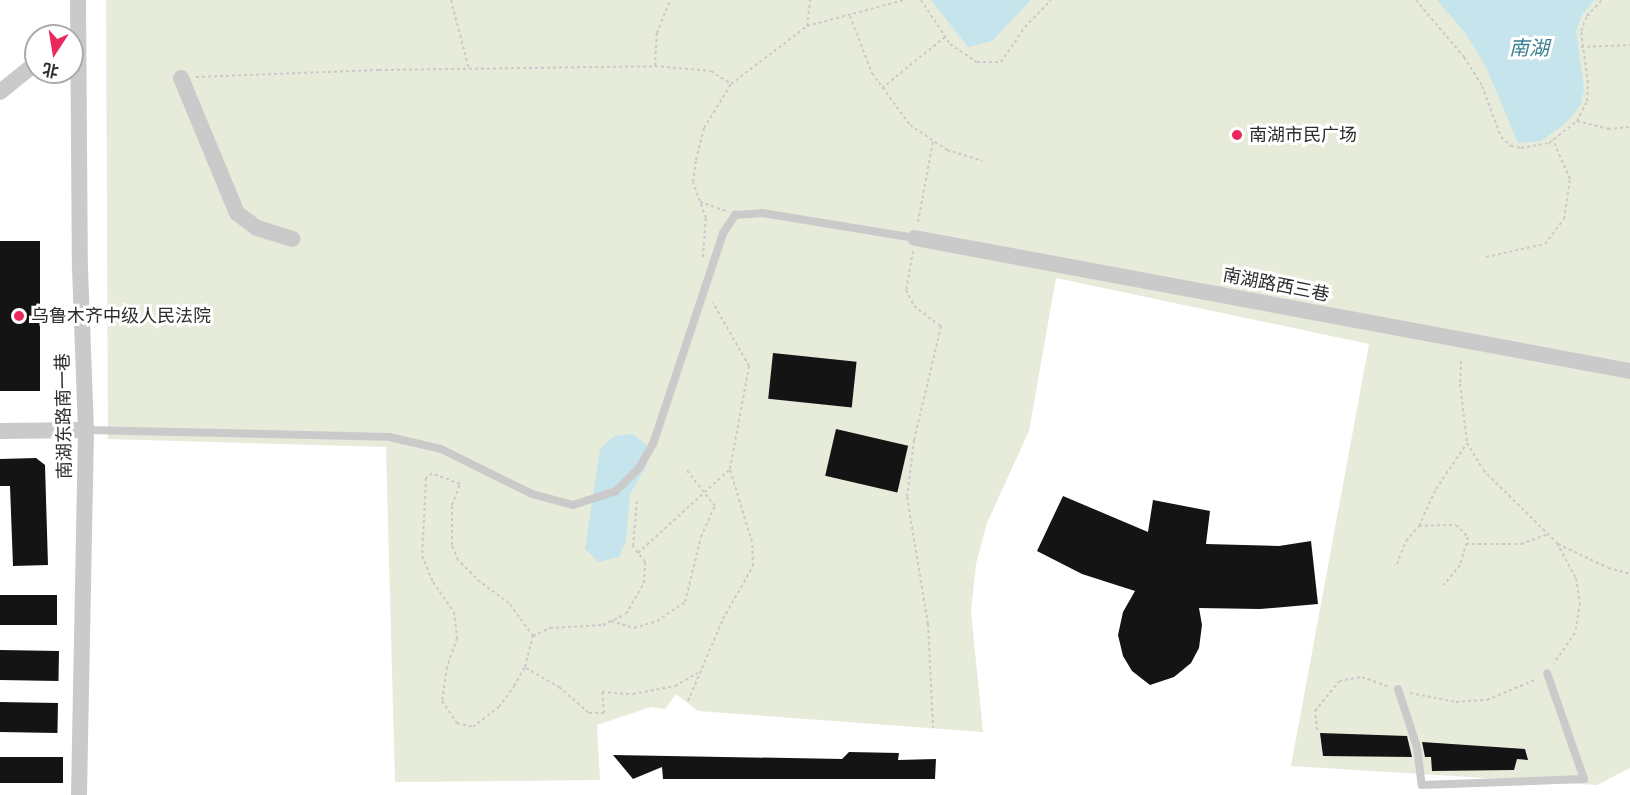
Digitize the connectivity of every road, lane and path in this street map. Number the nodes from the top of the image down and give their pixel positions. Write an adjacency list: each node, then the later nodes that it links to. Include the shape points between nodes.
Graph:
1 (78, 0): 11 (street, 南湖东路南一巷)
2 (451, 0): 17 (path)
3 (670, 0): 16 (path, via 657,33)
4 (810, 0): 12 (path)
5 (904, 0): 10 (path)
6 (921, 0): 13 (path)
7 (1051, 0): 13 (path, via 1025,27 1001,62 977,62)
8 (1416, 0): 26 (path, via 1464,57 1482,87 1501,137 1510,146 1521,148)
9 (1602, 0): 15 (path, via 1587,16)
10 (850, 16): 12 (path); 22 (path)
11 (75, 24)
12 (807, 26): 21 (path)
13 (945, 36): 22 (path)
14 (1630, 45): 15 (path)
15 (1581, 47): 24 (path, via 1588,83 1587,101)
16 (656, 66): 17 (path); 21 (path, via 711,71)
17 (470, 69): 19 (path)
18 (24, 73): 23 (street)
19 (181, 78): 32 (street, via 237,213 257,228)
20 (76, 84): 37 (street, 南湖东路南一巷)
21 (731, 84): 29 (path, via 704,128 693,182)
22 (882, 88): 27 (path, via 910,125)
23 (0, 92)
24 (1577, 121): 25 (path, via 1608,129); 26 (path)
25 (1630, 127)
26 (1553, 140): 33 (path, via 1570,179 1564,219 1545,244)
27 (933, 141): 28 (path, via 966,158); 31 (path)
28 (982, 160)
29 (700, 202): 30 (path); 34 (path, via 706,218 702,254)
30 (735, 214): 31 (lane, via 762,213); 34 (lane, via 723,233)
31 (915, 238): 36 (street, 南湖路西三巷); 59 (path, via 906,290 914,306 941,326 914,440 907,497 928,624)
32 (292, 239)
33 (1486, 257)
34 (705, 287): 37 (lane, via 653,444 639,468 616,491 573,506 532,494 441,449 389,437); 41 (path, via 749,366)
35 (1461, 361): 39 (path)
36 (1630, 371)
37 (86, 430): 38 (street); 61 (street, 南湖东路南一巷)
38 (0, 431)
39 (1467, 443): 44 (path, via 1436,489); 45 (path, via 1483,470)
40 (685, 468): 42 (path)
41 (730, 469): 42 (path); 55 (path, via 752,542 753,566 723,619)
42 (704, 492): 48 (path); 52 (path, via 715,506 701,537 685,602 657,621 634,628)
43 (637, 501): 48 (path, via 633,546)
44 (1419, 526): 47 (path, via 1456,525 1468,537); 49 (path, via 1406,541)
45 (1548, 534): 46 (path); 47 (path, via 1521,544)
46 (1557, 543): 50 (path, via 1608,568); 56 (path, via 1576,578 1580,603 1575,633)
47 (1466, 544): 51 (path, via 1460,565)
48 (638, 553): 52 (path, via 645,562 644,583 626,614)
49 (1397, 564)
50 (1630, 574)
51 (1444, 585)
52 (611, 621): 53 (path, via 550,628)
53 (533, 636): 54 (path); 54 (path, via 509,603 458,560 452,545 452,505 460,484 432,473 426,478 422,556 433,582 454,612 457,638 447,667 442,701 457,723 473,728 499,707)
54 (525, 667): 55 (path, via 559,687 589,713 604,713 602,692 633,694 675,686)
55 (701, 671): 58 (path)
56 (1547, 673): 57 (path, via 1487,700 1425,698); 57 (lane, via 1584,779 1422,785 1417,747)
57 (1398, 689): 60 (path, via 1362,678 1339,681 1315,711)
58 (688, 702)
59 (933, 728)
60 (1317, 730)
61 (78, 795)

